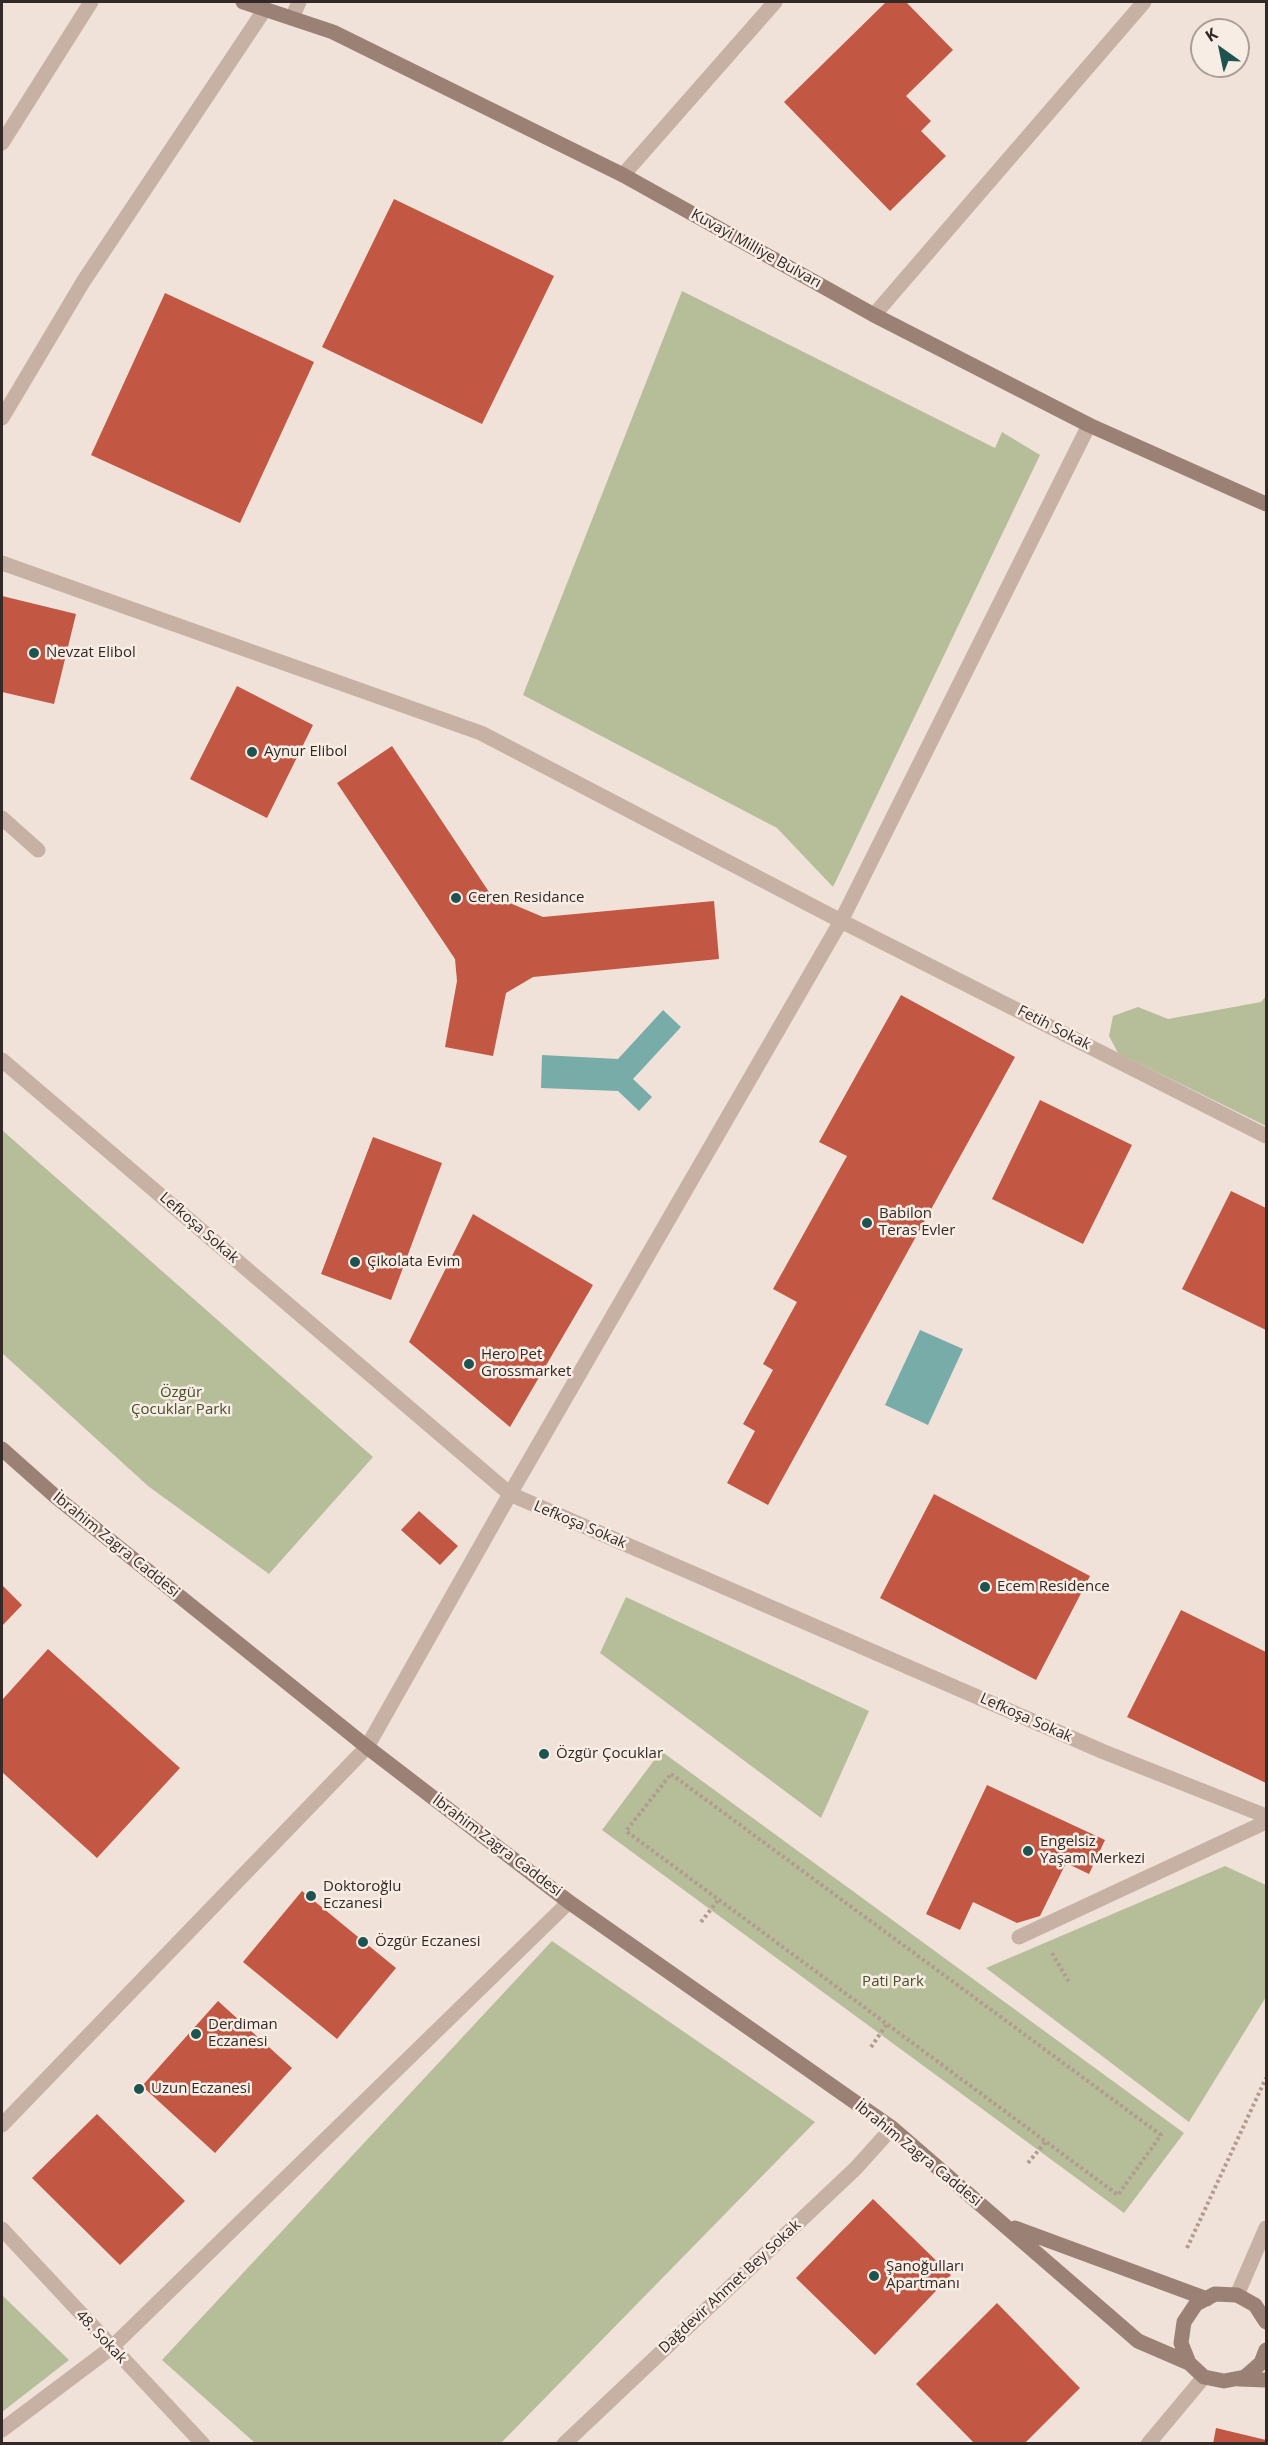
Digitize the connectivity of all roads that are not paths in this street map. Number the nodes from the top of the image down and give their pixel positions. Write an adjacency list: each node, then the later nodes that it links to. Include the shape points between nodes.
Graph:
1 (91, 2): 8 (street)
2 (243, 2): 6 (main road, Kuvayi Milliye Bulvarı)
3 (299, 2): 7 (street)
4 (775, 2): 9 (street)
5 (1144, 2): 10 (street)
6 (265, 9): 7 (main road, Kuvayi Milliye Bulvarı); 11 (street, via 82,282)
7 (292, 18): 9 (main road, Kuvayi Milliye Bulvarı, via 333,32)
8 (2, 143)
9 (623, 175): 10 (main road, Kuvayi Milliye Bulvarı)
10 (874, 315): 12 (main road, Kuvayi Milliye Bulvarı)
11 (2, 418)
12 (1089, 425): 13 (main road, Kuvayi Milliye Bulvarı); 17 (street)
13 (1266, 504)
14 (2, 563): 17 (street, Fetih Sokak, via 481,733)
15 (2, 818): 16 (street)
16 (38, 850)
17 (841, 921): 19 (street, Fetih Sokak); 21 (street)
18 (2, 1060): 21 (street, Lefkoşa Sokak)
19 (1266, 1136)
20 (2, 1449): 22 (main road, İbrahim Zagra Caddesi)
21 (510, 1494): 22 (street); 23 (street, Lefkoşa Sokak, via 1104,1752)
22 (367, 1747): 25 (main road, İbrahim Zagra Caddesi); 27 (street)
23 (1266, 1816)
24 (1266, 1822): 26 (street)
25 (569, 1902): 28 (main road, İbrahim Zagra Caddesi); 35 (street)
26 (1019, 1937)
27 (2, 2125)
28 (892, 2128): 29 (main road, İbrahim Zagra Caddesi); 43 (street, Dağdevir Ahmet Bey Sokak, via 856,2168)
29 (1006, 2225): 33 (main road, İbrahim Zagra Caddesi); 37 (main road, İbrahim Zagra Caddesi, via 1138,2341)
30 (1266, 2228): 32 (street)
31 (2, 2229): 35 (street, 48. Sokak)
32 (1237, 2295): 33 (main road, via 1215,2294); 34 (main road, via 1255,2305)
33 (1207, 2299): 37 (main road, via 1196,2304 1184,2322 1181,2343)
34 (1266, 2322)
35 (111, 2348): 41 (street); 42 (street, 48. Sokak)
36 (1266, 2350): 39 (main road, via 1261,2363 1245,2377)
37 (1188, 2363): 38 (main road, İbrahim Zagra Caddesi)
38 (1204, 2377): 39 (main road); 44 (street)
39 (1236, 2379): 40 (main road)
40 (1266, 2380)
41 (2, 2430)
42 (202, 2444)
43 (564, 2444)
44 (1148, 2444)

